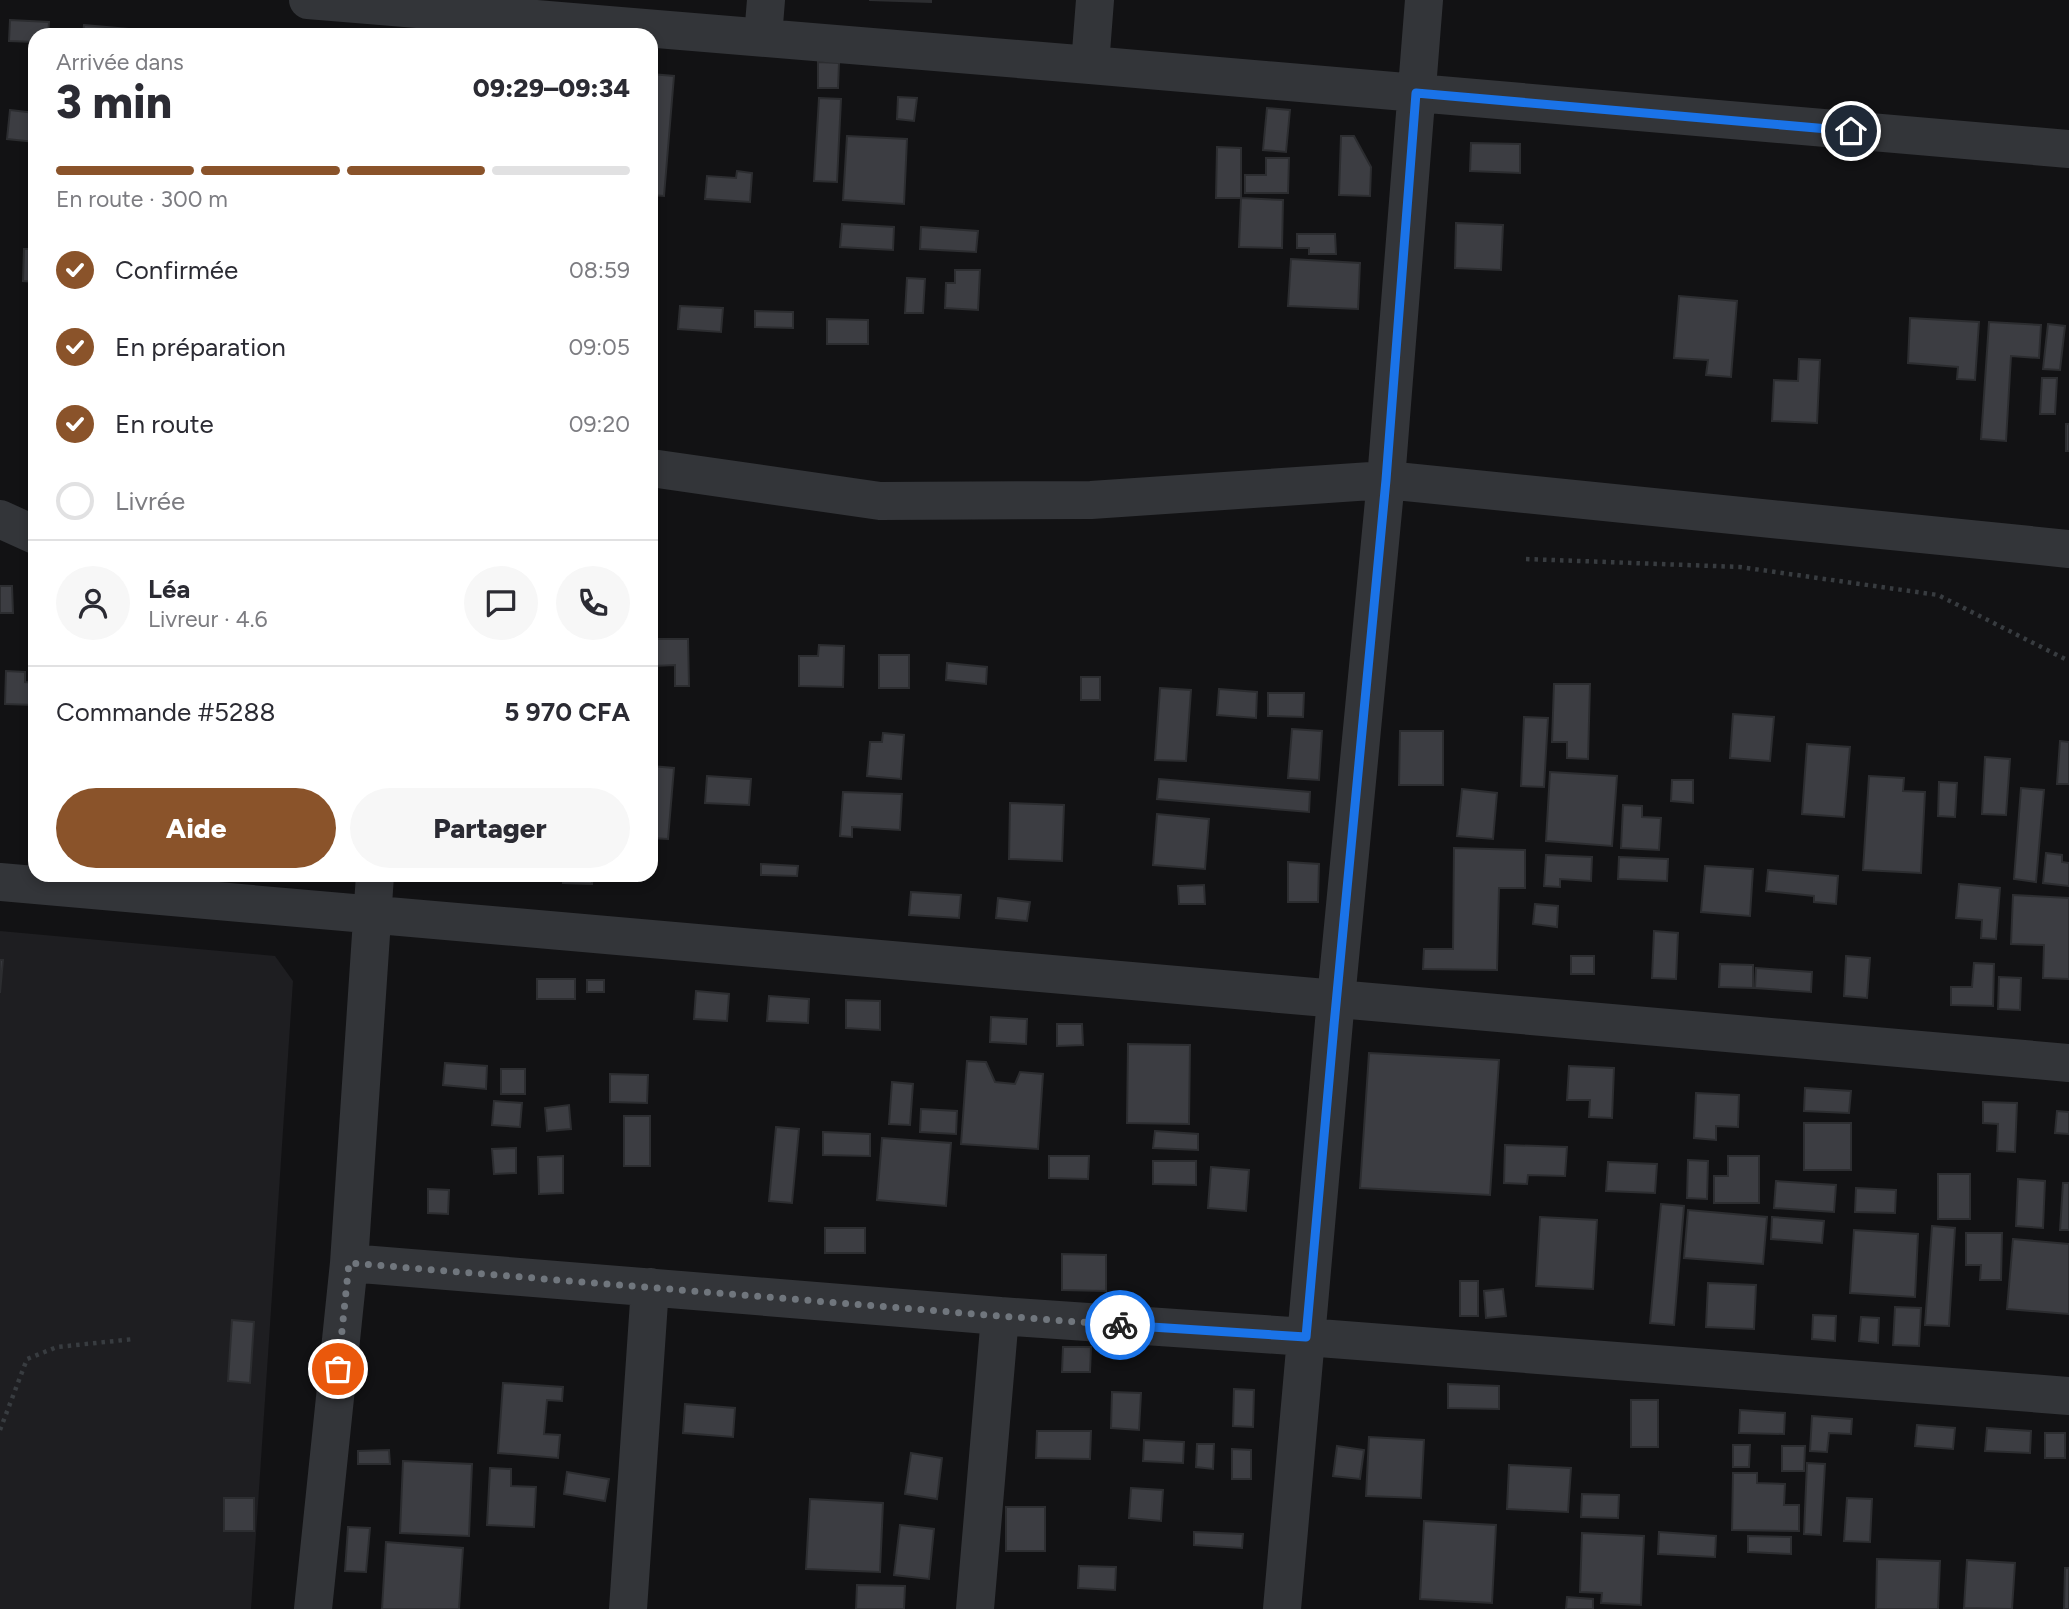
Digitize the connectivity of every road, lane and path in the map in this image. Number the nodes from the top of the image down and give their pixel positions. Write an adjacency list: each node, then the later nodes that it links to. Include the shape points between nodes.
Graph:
1 (308, 0): 4 (street)
2 (1095, 0): 6 (street)
3 (1424, 0): 7 (street)
4 (440, 15): 5 (street)
5 (765, 18): 6 (street)
6 (1090, 65): 7 (street)
7 (1416, 93): 8 (street); 10 (street)
8 (2069, 149)
9 (658, 469): 10 (street, via 880,502 1091,500)
10 (1386, 480): 13 (street); 19 (street)
11 (0, 519): 12 (street)
12 (28, 532)
13 (2069, 549)
14 (1526, 559): 15 (path, via 1740,567 1938,595)
15 (2069, 661)
16 (0, 882): 18 (street)
17 (375, 882): 18 (street)
18 (373, 915): 19 (street); 21 (street)
19 (1336, 999): 20 (street); 24 (street)
20 (2069, 1063)
21 (349, 1263): 22 (street); 28 (street)
22 (650, 1287): 23 (street); 29 (street)
23 (1000, 1316): 24 (street); 30 (street)
24 (1306, 1337): 26 (street); 31 (street)
25 (134, 1339): 27 (path, via 57,1348 27,1359)
26 (2069, 1396)
27 (0, 1430)
28 (313, 1609)
29 (628, 1609)
30 (975, 1609)
31 (1282, 1609)

